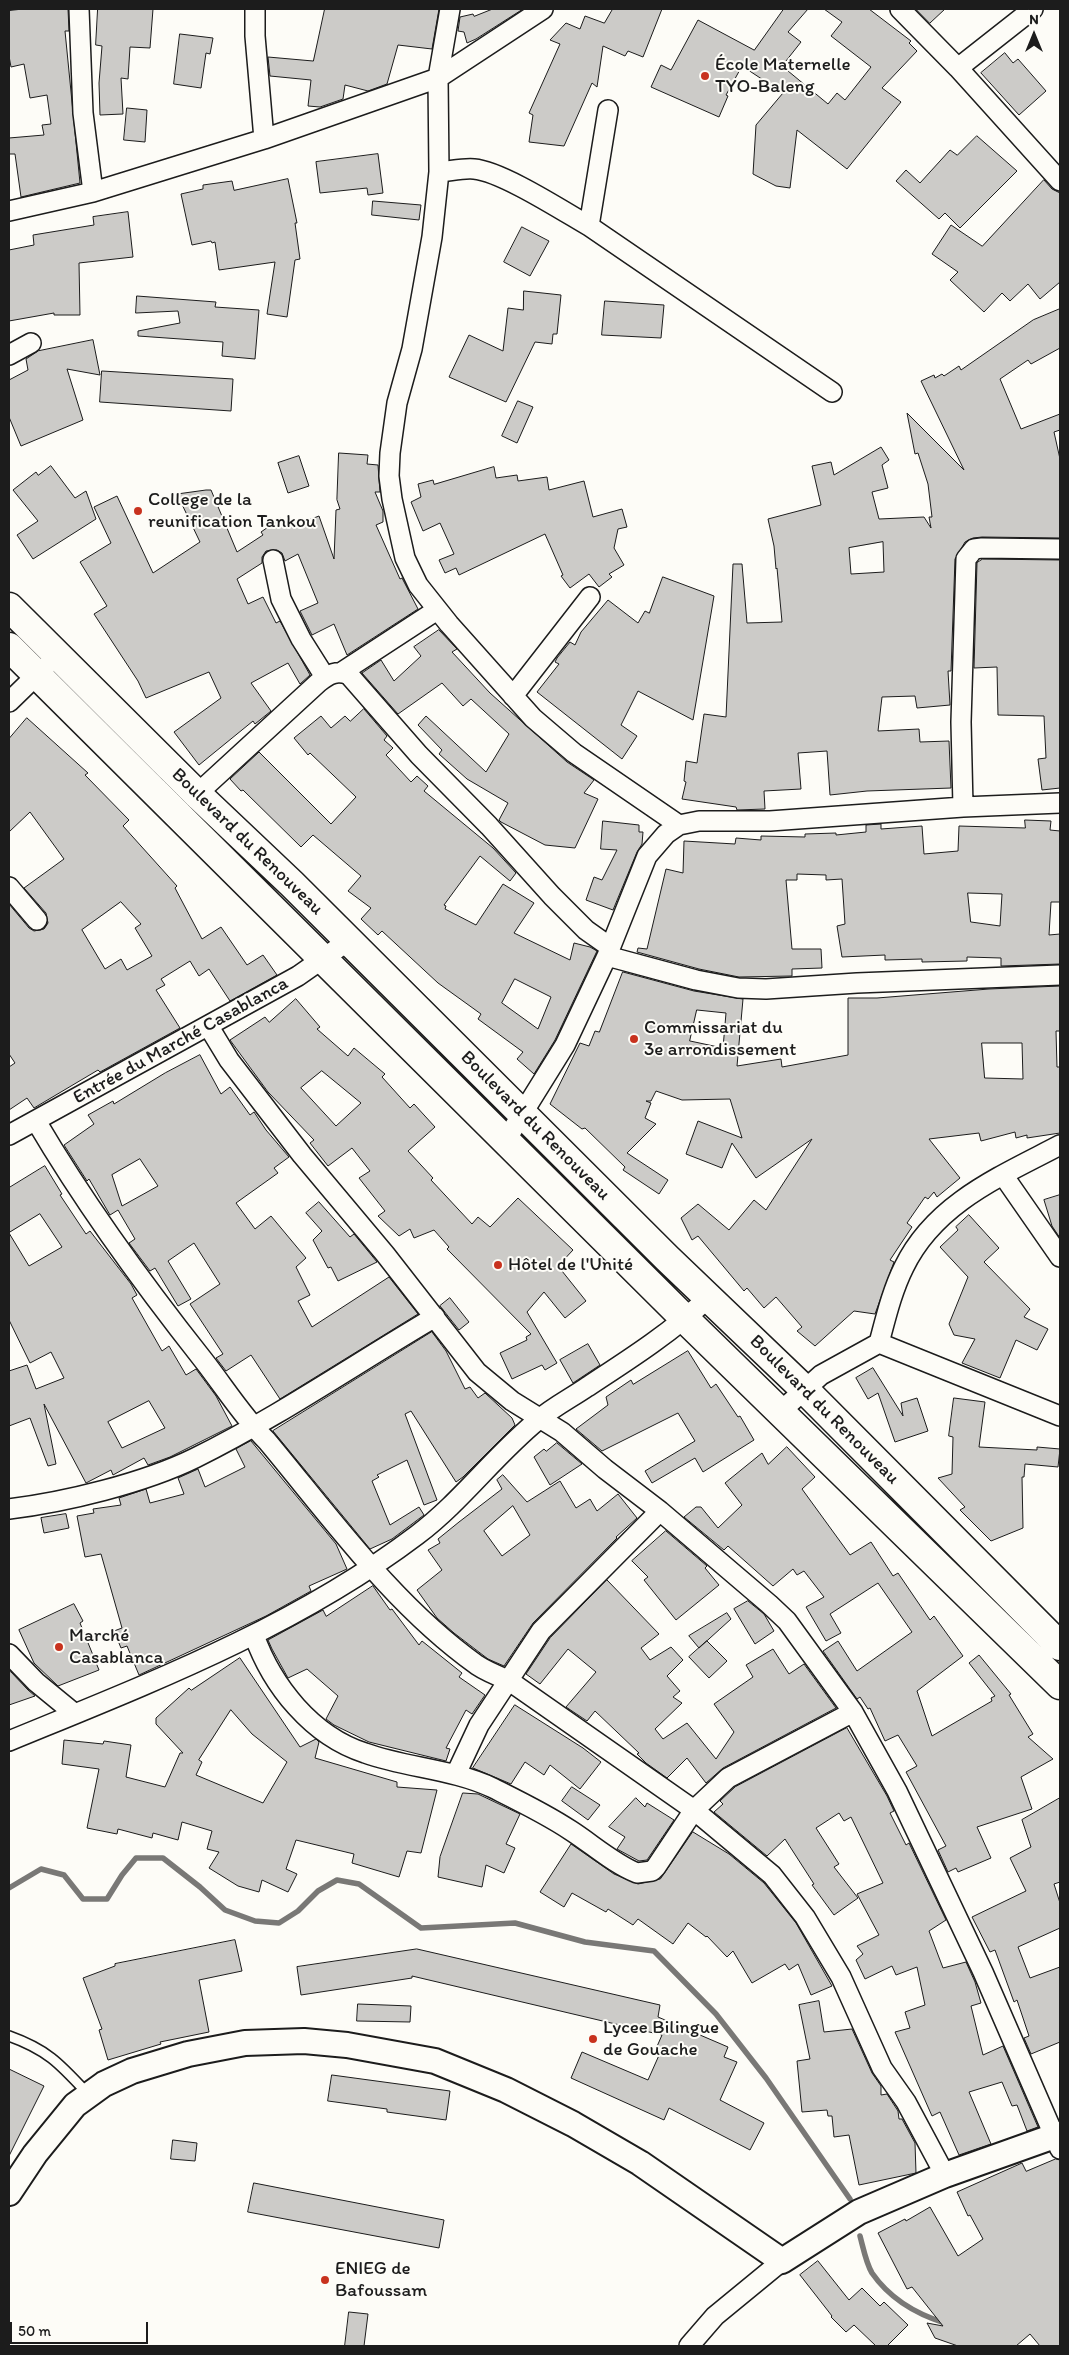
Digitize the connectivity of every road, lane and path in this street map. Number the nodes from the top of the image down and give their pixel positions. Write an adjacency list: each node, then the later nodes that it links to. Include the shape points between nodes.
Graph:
1 (79, 9): 13 (street, via 83,113)
2 (255, 9): 10 (street)
3 (450, 9): 8 (street)
4 (543, 9): 8 (street)
5 (900, 9): 7 (street)
6 (1034, 9): 7 (street)
7 (958, 68): 12 (street)
8 (438, 78): 10 (street); 11 (street)
9 (608, 110): 15 (street)
10 (264, 139): 13 (street)
11 (439, 172): 15 (street, via 486,171); 23 (street, via 432,237 414,340 393,426 390,476 396,525 405,558 418,585)
12 (1060, 181)
13 (93, 192): 14 (street)
14 (9, 211)
15 (589, 226): 18 (street)
16 (30, 343): 17 (street)
17 (9, 355)
18 (832, 392)
19 (1060, 549): 32 (street, via 982,548 974,549 966,560 961,722)
20 (273, 560): 26 (street, via 281,599 301,639)
21 (590, 597): 28 (street)
22 (9, 607): 25 (highway, Boulevard du Renouveau)
23 (437, 610): 26 (street); 28 (street)
24 (9, 647): 27 (highway, Boulevard du Renouveau)
25 (56, 656): 27 (street); 30 (highway, Boulevard du Renouveau)
26 (333, 675): 30 (street); 37 (street, via 349,675 419,755)
27 (36, 676): 29 (street); 38 (highway, Boulevard du Renouveau)
28 (513, 696): 33 (street, via 574,753)
29 (9, 702)
30 (197, 794): 36 (highway, Boulevard du Renouveau)
31 (1060, 803): 32 (street)
32 (963, 807): 33 (street, via 770,821 699,821)
33 (679, 825): 37 (street, via 666,834 647,856)
34 (9, 887): 35 (street)
35 (37, 920)
36 (348, 941): 38 (street, Entrée du Marché Casablanca); 41 (highway, Boulevard du Renouveau)
37 (608, 951): 39 (street, via 676,976 738,988); 41 (street, via 565,1045)
38 (324, 958): 40 (street, Entrée du Marché Casablanca); 44 (highway, Boulevard du Renouveau)
39 (1060, 975)
40 (209, 1027): 42 (street, Entrée du Marché Casablanca); 49 (street, via 229,1060 302,1155)
41 (522, 1114): 44 (street); 48 (highway, Boulevard du Renouveau)
42 (36, 1121): 43 (street, Entrée du Marché Casablanca); 56 (street, via 71,1180 141,1280)
43 (9, 1135)
44 (506, 1140): 50 (highway, Boulevard du Renouveau)
45 (1060, 1145): 46 (street)
46 (1003, 1175): 47 (street); 51 (street, via 962,1199 919,1241 893,1293)
47 (1060, 1257)
48 (709, 1297): 50 (street); 52 (highway, Boulevard du Renouveau)
49 (434, 1317): 55 (street, via 477,1372); 56 (street)
50 (686, 1319): 53 (highway, Boulevard du Renouveau); 55 (street)
51 (879, 1343): 52 (street, via 829,1370); 54 (street)
52 (804, 1389): 53 (street); 61 (highway, Boulevard du Renouveau)
53 (781, 1411): 62 (highway, Boulevard du Renouveau)
54 (1060, 1416)
55 (539, 1419): 58 (street, via 562,1432); 59 (street, via 419,1534)
56 (252, 1427): 57 (street, via 194,1458 150,1476); 59 (street)
57 (9, 1509)
58 (660, 1511): 64 (street, via 540,1632); 66 (street, via 770,1604 787,1622)
59 (373, 1567): 60 (street); 64 (street, via 439,1635 479,1666)
60 (254, 1635): 67 (street, via 162,1679); 69 (street, via 260,1653 299,1711 330,1736 364,1753)
61 (1056, 1636): 62 (highway)
62 (1023, 1649): 65 (highway, Boulevard du Renouveau)
63 (9, 1654): 67 (street, via 36,1682)
64 (508, 1680): 69 (street, via 479,1725); 70 (street)
65 (1060, 1685)
66 (853, 1712): 70 (street, via 728,1778); 73 (street, via 897,1791 979,1962)
67 (75, 1714): 68 (street)
68 (9, 1741)
69 (456, 1774): 70 (street, via 492,1788 568,1828 637,1873 652,1871 656,1867)
70 (694, 1810): 74 (street, via 772,1876 805,1917 841,1977 882,2068 906,2102)
71 (9, 2036): 72 (lane, via 34,2045 55,2060)
72 (89, 2095): 75 (street, via 75,2105 35,2154); 76 (street, via 104,2084 132,2072 188,2054 244,2043 304,2041 348,2045 435,2061 506,2090 573,2124 640,2163)
73 (1058, 2140): 74 (street)
74 (945, 2175): 76 (street, via 859,2212)
75 (9, 2193)
76 (782, 2261): 77 (street, via 715,2316)
77 (689, 2346)

